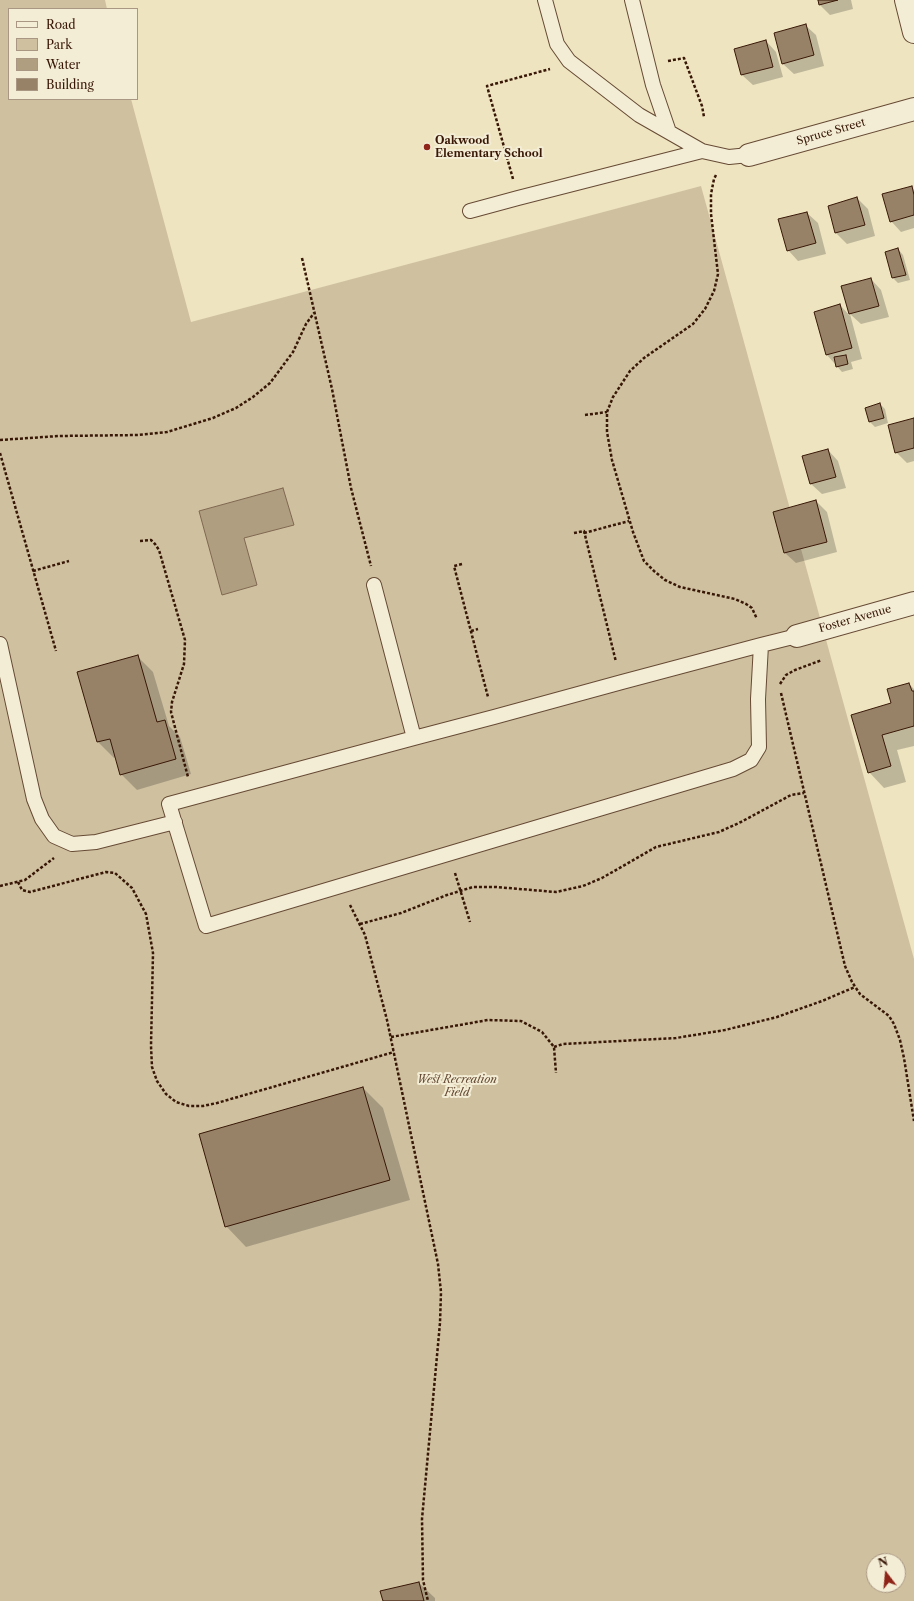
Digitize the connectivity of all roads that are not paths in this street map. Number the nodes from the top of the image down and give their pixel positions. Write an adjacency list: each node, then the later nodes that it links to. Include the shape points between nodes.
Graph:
1 (546, 0): 6 (lane, via 557,44 569,61 639,115)
2 (632, 0): 6 (lane, via 653,85)
3 (906, 0): 4 (street)
4 (914, 32)
5 (914, 109): 8 (street, Spruce Street)
6 (669, 132): 7 (lane)
7 (702, 151): 8 (lane, via 729,157); 9 (lane)
8 (748, 155)
9 (470, 211)
10 (374, 585): 15 (lane)
11 (914, 603): 12 (street, Foster Avenue)
12 (797, 636): 14 (lane)
13 (0, 644): 16 (lane, via 34,800 42,819 54,836 72,844 96,842)
14 (761, 645): 15 (lane); 16 (lane, via 759,748 751,760 733,770 206,926)
15 (414, 738): 16 (lane, via 169,804)
16 (175, 822)

